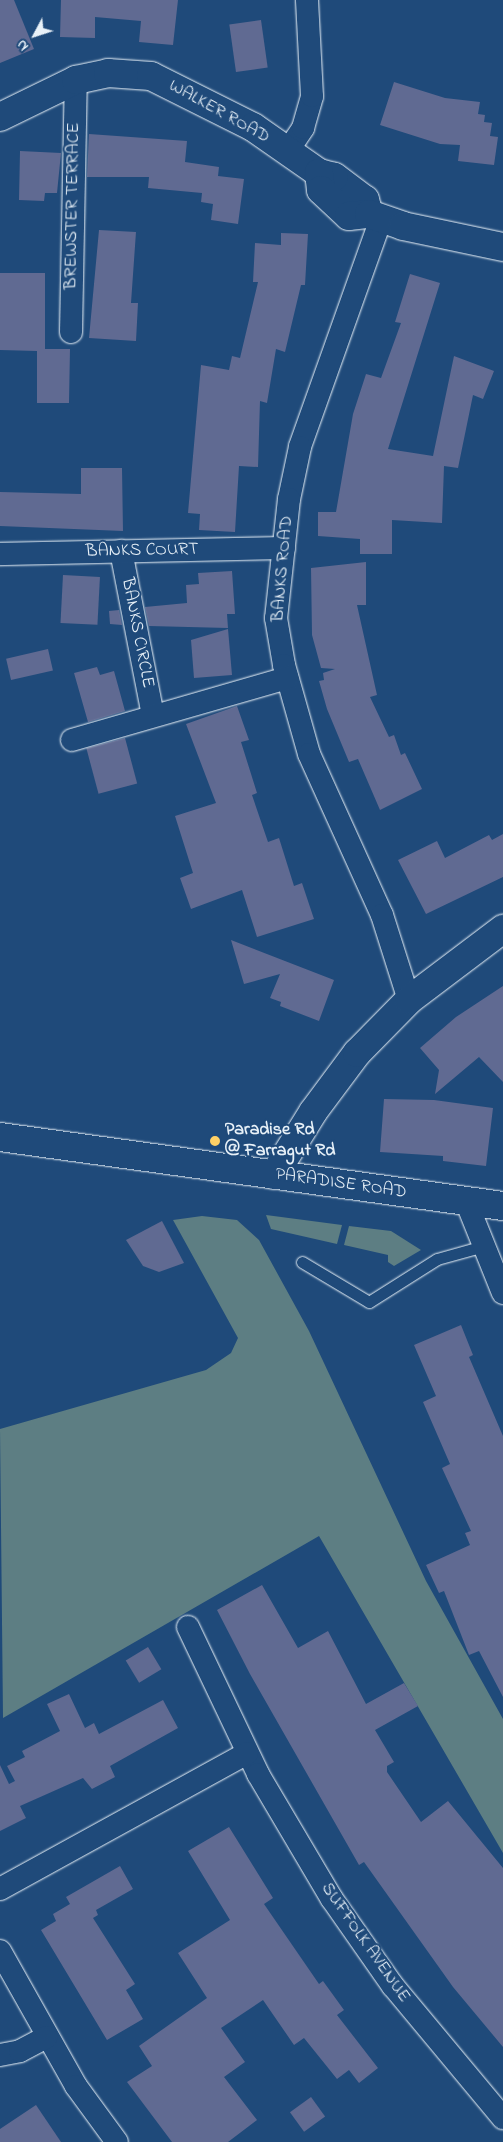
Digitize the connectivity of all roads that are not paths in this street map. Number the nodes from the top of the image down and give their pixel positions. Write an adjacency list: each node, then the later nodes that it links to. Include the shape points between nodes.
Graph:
1 (307, 0): 4 (street, via 312,96 302,128)
2 (76, 80): 3 (main road, WALKER ROAD); 4 (main road, WALKER ROAD, via 108,73 151,76 219,108); 7 (street, BREWSTER TERRACE)
3 (0, 117)
4 (287, 152): 5 (main road, WALKER ROAD, via 320,173 329,174 360,196)
5 (375, 217): 6 (main road); 8 (street, BANKS ROAD, via 300,447)
6 (503, 247)
7 (71, 332)
8 (284, 548): 9 (street, BANKS COURT); 11 (street, BANKS ROAD, via 276,618)
9 (121, 551): 10 (street, BANKS COURT); 12 (street, BANKS CIRCLE)
10 (0, 554)
11 (287, 678): 12 (street); 15 (street, BANKS ROAD, via 310,754 382,914)
12 (153, 715): 13 (street)
13 (72, 740)
14 (503, 929): 15 (main road)
15 (409, 1000): 17 (main road, via 334,1081)
16 (0, 1137): 17 (main road, PARADISE ROAD)
17 (274, 1175): 18 (main road, PARADISE ROAD)
18 (466, 1201): 19 (main road, PARADISE ROAD); 20 (street)
19 (503, 1206)
20 (484, 1246): 21 (lane, via 437,1259 369,1302); 22 (street)
21 (302, 1262)
22 (503, 1293)
23 (188, 1627): 24 (street, SUFFOLK AVENUE)
24 (247, 1753): 25 (street); 29 (street, SUFFOLK AVENUE, via 363,1944)
25 (0, 1889)
26 (0, 1951): 27 (street)
27 (46, 2037): 28 (street); 30 (street, via 76,2086)
28 (0, 2055)
29 (503, 2118)
30 (117, 2142)

